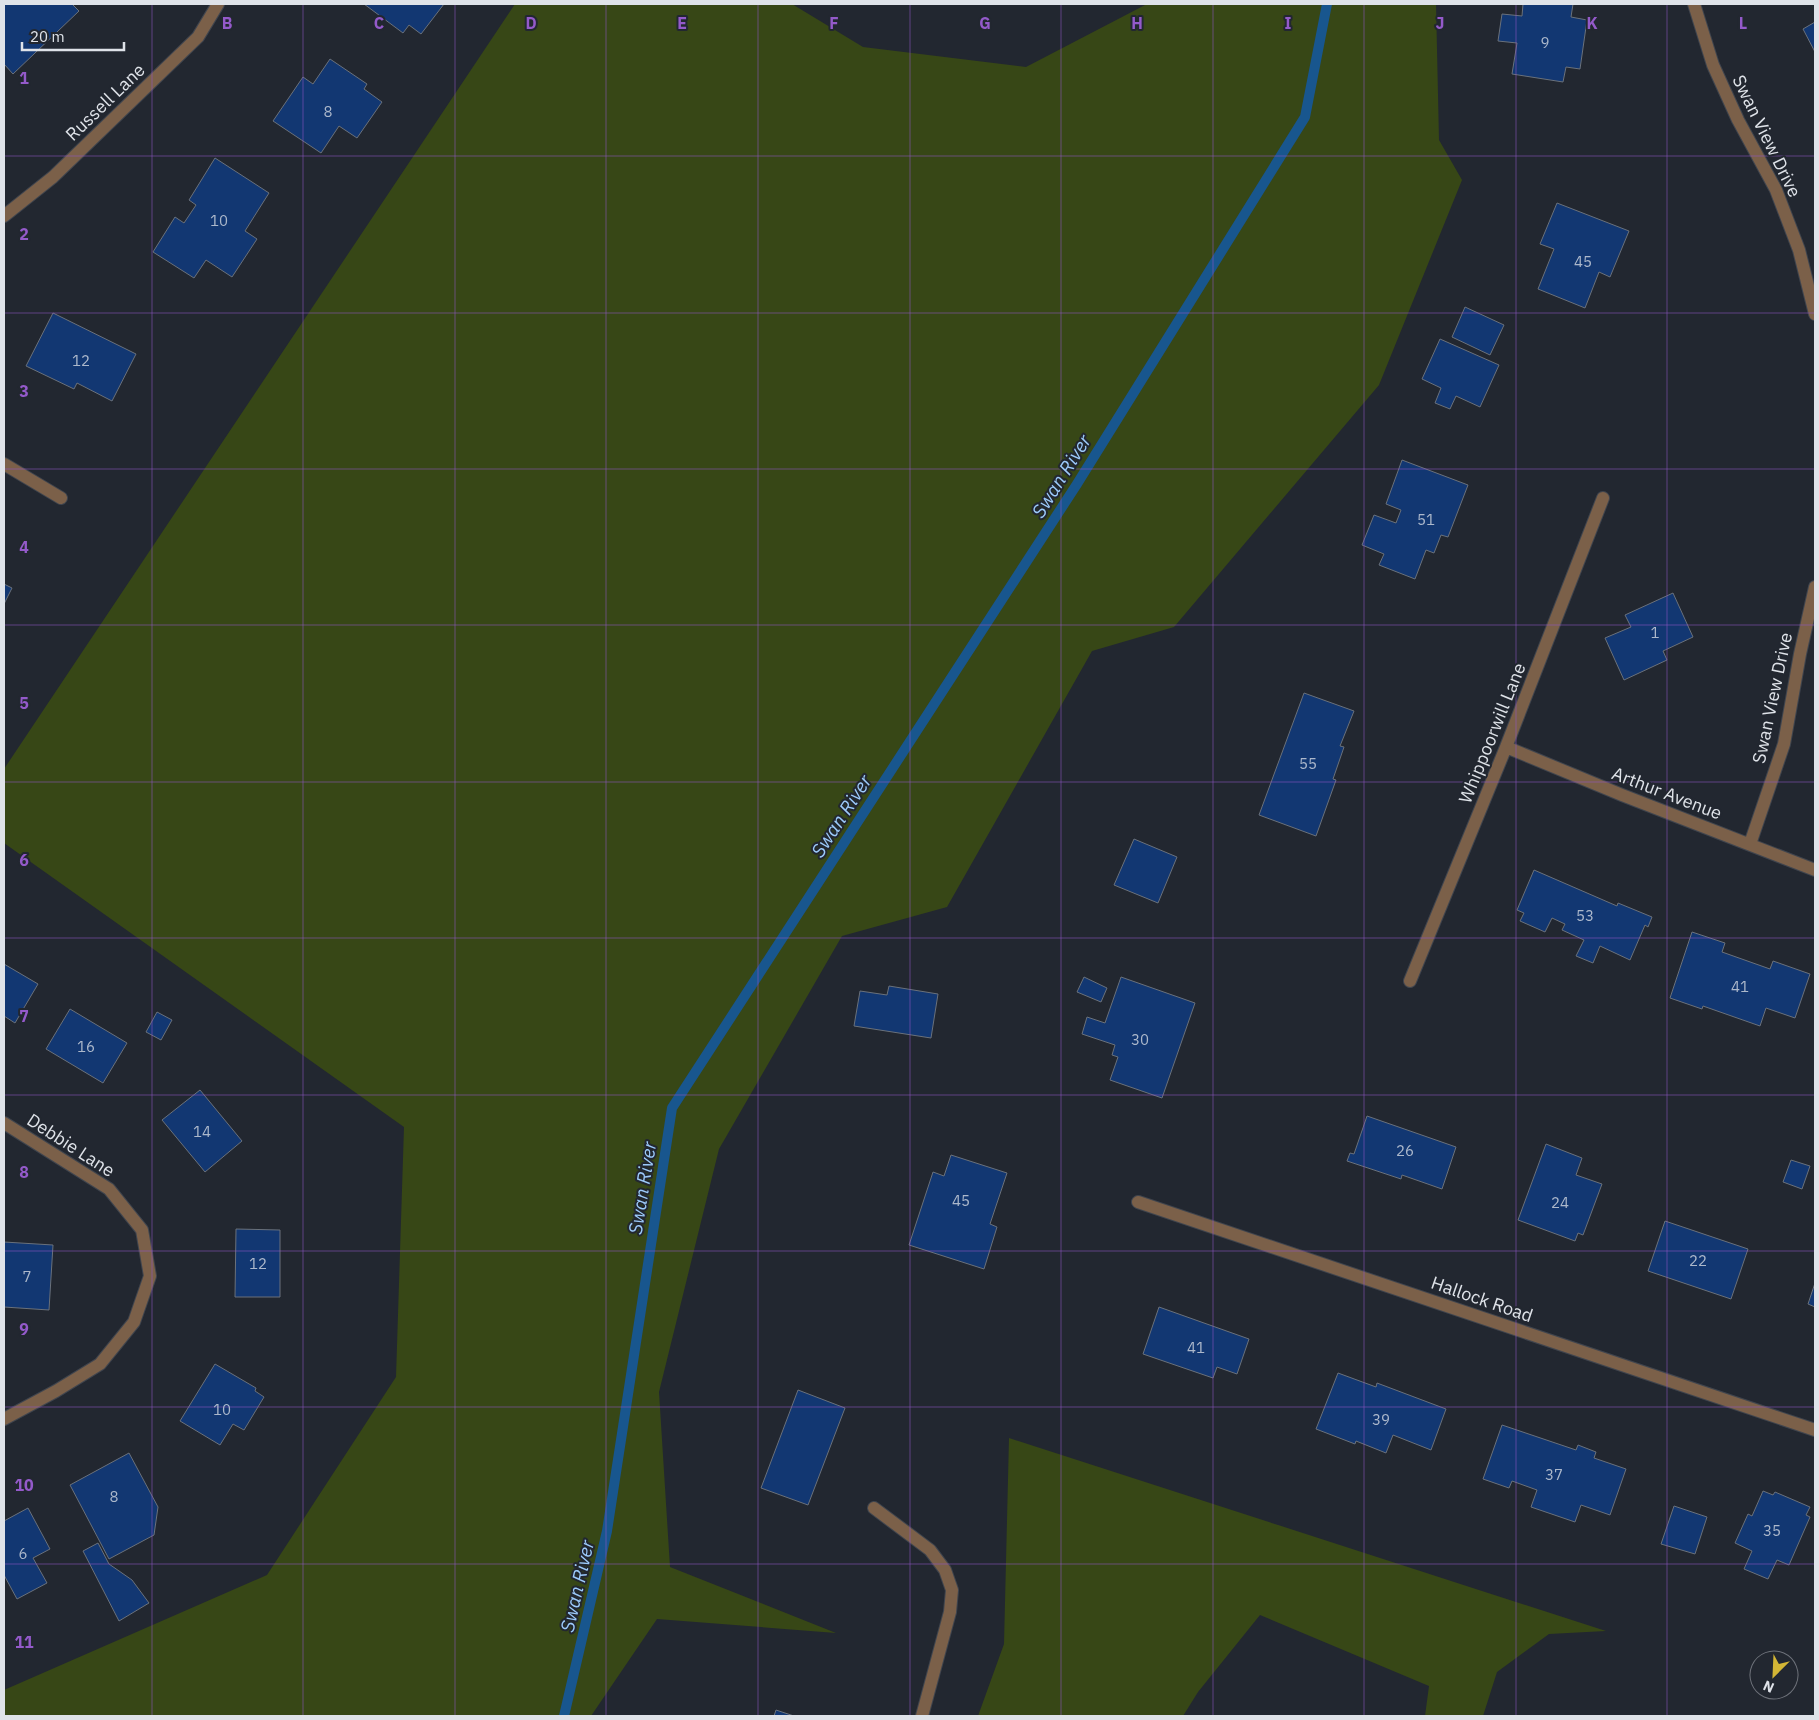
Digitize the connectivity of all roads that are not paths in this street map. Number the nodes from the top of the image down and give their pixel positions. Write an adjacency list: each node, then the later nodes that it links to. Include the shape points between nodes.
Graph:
1 (218, 4): 3 (street, Russell Lane, via 198,37 53,176)
2 (1694, 4): 4 (street, Swan View Drive, via 1712,65 1779,198 1799,250)
3 (4, 216)
4 (1815, 314)
5 (4, 464): 6 (street)
6 (61, 498)
7 (1603, 498): 9 (street, Whippoorwill Lane)
8 (1815, 587): 10 (street, Swan View Drive, via 1784,744)
9 (1506, 747): 10 (street, Arthur Avenue); 12 (street, Whippoorwill Lane)
10 (1750, 844): 11 (street, Arthur Avenue)
11 (1815, 870)
12 (1410, 981)
13 (4, 1123): 15 (street, Debbie Lane, via 109,1189 142,1230 150,1276 134,1322 100,1364)
14 (1138, 1202): 16 (street, Hallock Road)
15 (4, 1420)
16 (1815, 1430)
17 (874, 1508): 18 (street, via 930,1550 946,1570 952,1590 950,1612)
18 (922, 1716)

